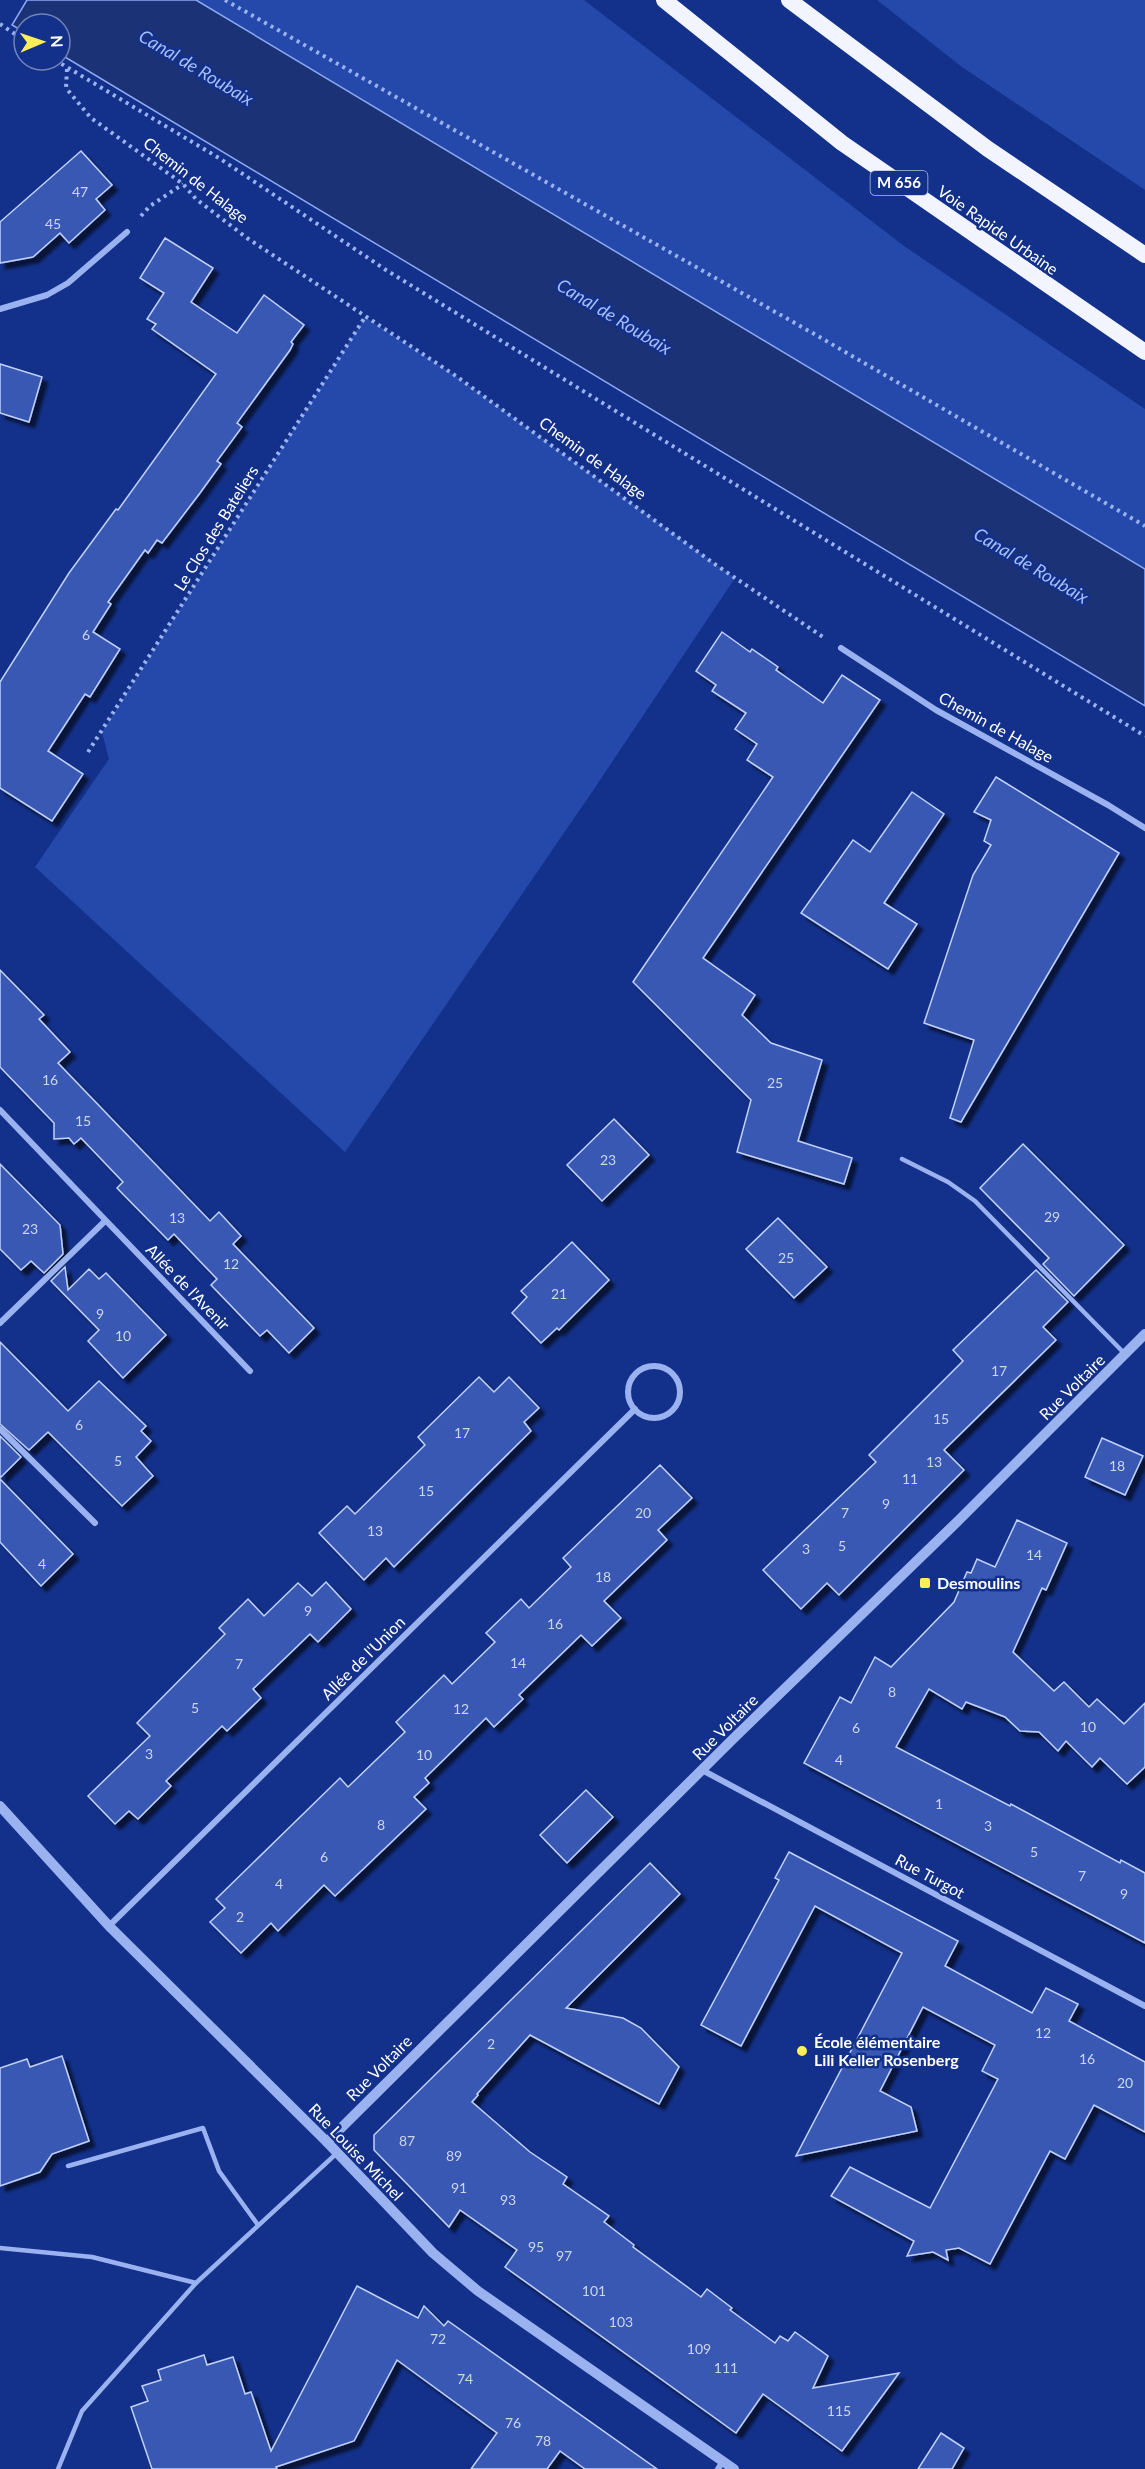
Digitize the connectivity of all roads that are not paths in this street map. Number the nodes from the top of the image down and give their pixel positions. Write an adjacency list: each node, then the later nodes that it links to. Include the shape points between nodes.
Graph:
1 (664, 0): 6 (highway, Voie Rapide Urbaine / M 656, via 842,143)
2 (789, 0): 4 (highway, via 988,149)
3 (127, 232): 5 (street, via 68,283 47,295)
4 (1145, 255)
5 (0, 309)
6 (1145, 352)
7 (841, 648): 8 (street, Chemin de Halage, via 936,710)
8 (1145, 828)
9 (0, 1110): 11 (street, Allée de l'Avenir)
10 (902, 1159): 14 (lane, via 948,1182 975,1201)
11 (105, 1221): 12 (street); 15 (street, Allée de l'Avenir)
12 (0, 1323)
13 (1145, 1334): 14 (street, Rue Voltaire)
14 (1125, 1354): 19 (street, Rue Voltaire)
15 (250, 1371)
16 (635, 1409): 16 (street, via 641,1415 658,1418 674,1410 681,1394 670,1371 654,1365 632,1377 628,1394); 21 (street, Allée de l'Union)
17 (0, 1429): 18 (street)
18 (95, 1523)
19 (702, 1770): 22 (street, Rue Turgot); 23 (street, Rue Voltaire)
20 (0, 1806): 21 (street, Rue Louise Michel)
21 (109, 1926): 23 (street, Rue Louise Michel)
22 (1145, 2006)
23 (327, 2142): 24 (street, Rue Louise Michel)
24 (337, 2153): 26 (lane); 29 (street, Rue Louise Michel, via 434,2253 478,2291)
25 (68, 2166): 26 (lane, via 203,2128 219,2170)
26 (258, 2225): 28 (lane)
27 (0, 2248): 28 (lane, via 92,2257)
28 (196, 2283): 30 (lane, via 82,2411)
29 (721, 2465): 31 (street, Rue Louise Michel)
30 (58, 2469)
31 (734, 2469)

